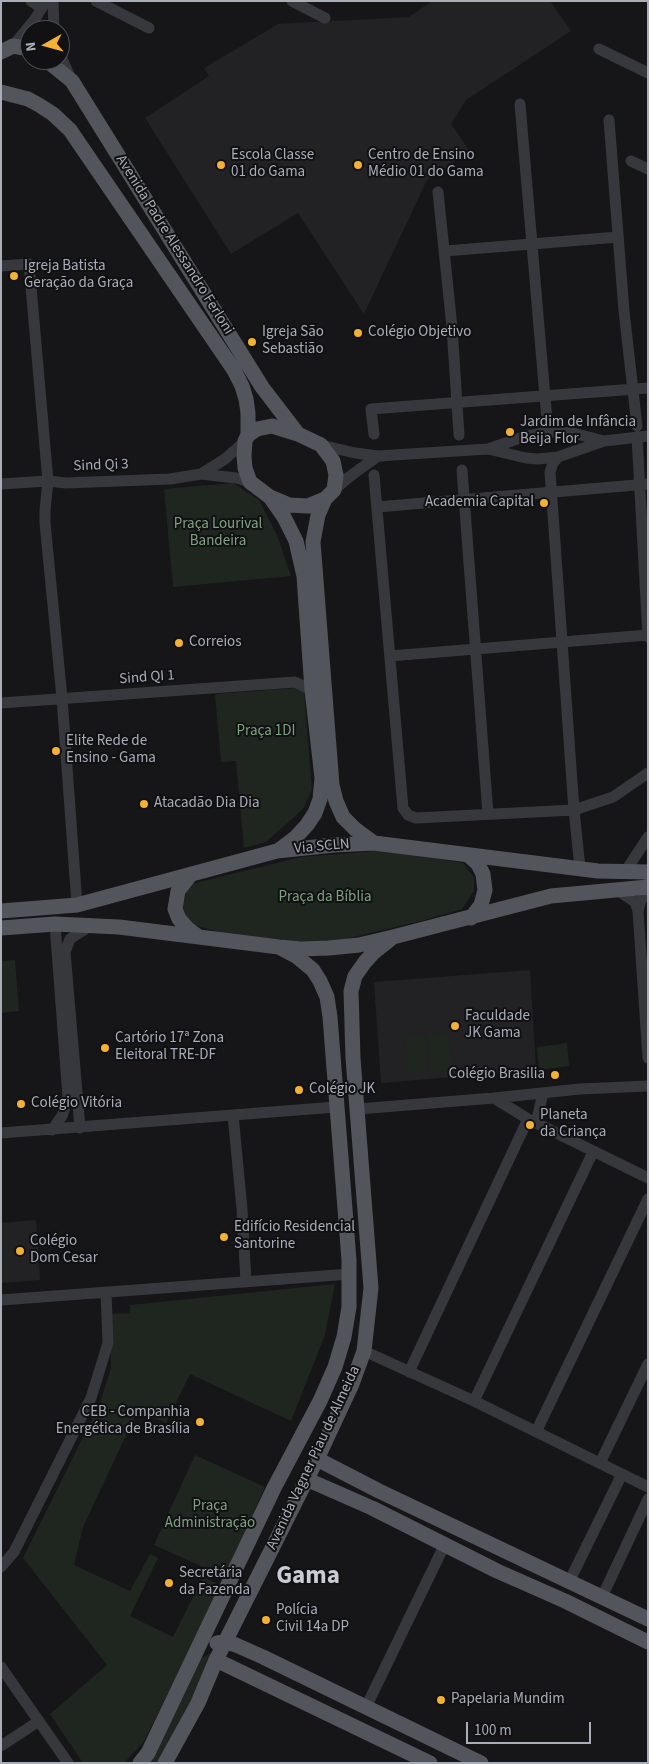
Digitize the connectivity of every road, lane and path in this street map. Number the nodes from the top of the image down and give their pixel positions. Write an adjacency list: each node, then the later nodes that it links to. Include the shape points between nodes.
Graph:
1 (31, 1): 5 (street)
2 (53, 1): 7 (street)
3 (96, 1): 8 (street)
4 (292, 1): 6 (street)
5 (44, 4): 9 (street)
6 (325, 18)
7 (54, 20)
8 (150, 28)
9 (7, 49): 10 (main road)
10 (20, 49)
11 (599, 49): 14 (street)
12 (58, 70): 15 (main road, Avenida Padre Alessandro Ferloni)
13 (67, 70): 15 (street)
14 (648, 73)
15 (72, 81): 19 (main road, Avenida Padre Alessandro Ferloni)
16 (1, 92): 21 (main road, Avenida Padre Alessandro Ferloni, via 28,99 53,114 70,130)
17 (520, 104): 27 (street)
18 (609, 120): 26 (street)
19 (120, 157): 21 (main road, via 110,165); 23 (main road, Avenida Padre Alessandro Ferloni)
20 (631, 160): 22 (street)
21 (97, 168): 24 (main road, Avenida Padre Alessandro Ferloni)
22 (648, 169)
23 (129, 173): 24 (main road, via 114,181); 37 (main road, Avenida Padre Alessandro Ferloni, via 262,387)
24 (110, 189): 41 (main road, Avenida Padre Alessandro Ferloni, via 235,372 246,399)
25 (438, 192): 28 (street)
26 (618, 237): 27 (street); 31 (street)
27 (532, 244): 28 (street); 32 (street)
28 (445, 251): 33 (street)
29 (1, 266): 54 (street, via 29,264)
30 (648, 388): 31 (street)
31 (632, 390): 32 (street); 36 (street)
32 (544, 396): 33 (street); 34 (street)
33 (457, 403): 38 (street, via 371,409); 39 (street)
34 (548, 432): 35 (street); 40 (street)
35 (573, 433): 42 (street); 45 (street)
36 (641, 433): 42 (street); 57 (street)
37 (298, 434): 41 (main road, via 272,426 257,429); 43 (main road)
38 (374, 434)
39 (459, 435)
40 (523, 437): 44 (street); 48 (street, via 521,450)
41 (247, 438): 52 (street); 55 (main road, via 244,456)
42 (604, 441): 45 (street)
43 (321, 445): 46 (street); 59 (main road, via 333,461 336,475)
44 (488, 449): 46 (street); 48 (street)
45 (573, 453): 47 (street)
46 (378, 456): 59 (street)
47 (558, 457): 49 (street); 51 (street)
48 (526, 458): 49 (street)
49 (538, 459): 51 (street)
50 (462, 470): 61 (street)
51 (550, 472): 58 (street)
52 (207, 473): 54 (street, Sind Qi 3, via 170,479); 55 (street)
53 (374, 475): 62 (street)
54 (48, 481): 56 (street, Sind Qi 3); 70 (street, via 45,523)
55 (250, 482): 60 (main road)
56 (1, 484)
57 (643, 484): 58 (street); 63 (street)
58 (551, 492): 61 (street); 64 (street)
59 (330, 494): 60 (main road, via 308,506 290,505); 76 (main road, via 318,515 313,542 332,785 343,817)
60 (270, 497): 67 (main road, via 296,541 304,576)
61 (464, 500): 62 (street); 65 (street)
62 (377, 507): 66 (street)
63 (648, 636): 64 (street)
64 (562, 642): 65 (street); 73 (street)
65 (475, 648): 66 (street); 74 (street)
66 (390, 656): 74 (street, via 405,812 416,818)
67 (311, 670): 68 (street); 69 (main road)
68 (295, 682): 69 (street); 70 (street, Sind QI 1)
69 (312, 690): 77 (main road, via 322,778 320,799 307,825)
70 (62, 698): 71 (street, Sind QI 1); 86 (street)
71 (1, 703)
72 (648, 773): 73 (street, via 613,797)
73 (574, 810): 74 (street); 79 (street)
74 (488, 814)
75 (648, 837): 80 (street)
76 (374, 843): 77 (main road, Via SCLN); 78 (main road, Via SCLN)
77 (277, 851): 82 (main road, Via SCLN)
78 (468, 855): 79 (main road, Via SCLN); 89 (main road, via 483,874 485,890 481,904)
79 (580, 868): 80 (main road, Via SCLN)
80 (625, 872): 81 (main road, Via SCLN)
81 (648, 872)
82 (191, 874): 86 (main road, Via SCLN); 93 (main road, via 178,891 175,909 179,919)
83 (648, 888): 84 (main road)
84 (617, 890): 88 (street, via 635,902); 89 (main road, via 551,896)
85 (648, 893): 88 (street, via 641,900)
86 (77, 905): 87 (main road, Via SCLN)
87 (1, 911)
88 (638, 911): 97 (street)
89 (471, 918): 94 (main road)
90 (55, 924): 91 (main road); 92 (main road); 107 (street, via 68,1097 62,1116)
91 (90, 926): 93 (main road); 106 (street, via 70,939 65,952)
92 (1, 928)
93 (198, 937): 95 (main road)
94 (393, 937): 95 (main road, via 330,948); 96 (main road, Avenida Vagner Piau de Almeida, via 374,952 355,976 351,991)
95 (279, 947): 98 (main road, Avenida Vagner Piau de Almeida, via 305,962 320,981 327,997)
96 (353, 1058): 98 (main road, via 339,1055); 103 (main road, Avenida Vagner Piau de Almeida)
97 (648, 1058)
98 (333, 1061): 102 (main road, Avenida Vagner Piau de Almeida)
99 (648, 1086): 100 (street)
100 (543, 1093): 101 (street); 105 (street)
101 (494, 1098): 103 (street); 105 (street)
102 (336, 1107): 104 (street); 109 (main road, Avenida Vagner Piau de Almeida)
103 (358, 1108): 110 (main road, Avenida Vagner Piau de Almeida)
104 (233, 1115): 106 (street); 115 (street)
105 (532, 1121): 111 (street); 120 (street)
106 (80, 1128): 107 (street)
107 (52, 1130): 108 (street)
108 (1, 1133)
109 (340, 1146): 110 (main road, via 343,1158 347,1160 356,1156); 114 (main road, Avenida Vagner Piau de Almeida)
110 (360, 1147): 118 (main road, Avenida Vagner Piau de Almeida, via 371,1288)
111 (593, 1152): 112 (street); 122 (street)
112 (648, 1178)
113 (648, 1199): 125 (street)
114 (350, 1274): 115 (street); 121 (main road, Avenida Vagner Piau de Almeida, via 344,1337)
115 (246, 1282): 116 (street)
116 (106, 1292): 117 (street); 136 (street, via 108,1343 92,1398 14,1552)
117 (1, 1300)
118 (364, 1351): 120 (street); 123 (main road, Avenida Vagner Piau de Almeida)
119 (648, 1364): 128 (street)
120 (409, 1372): 122 (street)
121 (320, 1401): 123 (main road, via 325,1413 333,1415); 124 (main road, Avenida Vagner Piau de Almeida)
122 (474, 1401): 125 (street)
123 (338, 1412): 126 (main road, Avenida Vagner Piau de Almeida)
124 (308, 1424): 126 (main road, via 315,1420 322,1424); 145 (main road, Avenida Vagner Piau de Almeida, via 274,1488)
125 (536, 1432): 128 (street)
126 (325, 1439): 127 (main road, Avenida Vagner Piau de Almeida)
127 (317, 1459): 130 (main road, Avenida Vagner Piau de Almeida); 132 (main road)
128 (600, 1464): 129 (street)
129 (622, 1474): 131 (street); 138 (street)
130 (306, 1479): 134 (main road); 143 (main road, Avenida Vagner Piau de Almeida)
131 (648, 1487)
132 (379, 1491): 134 (main road, via 371,1498); 137 (main road)
133 (648, 1499): 140 (street)
134 (372, 1508): 135 (main road)
135 (445, 1544): 139 (main road); 148 (street)
136 (1, 1567)
137 (554, 1575): 138 (main road); 139 (main road, via 553,1586)
138 (569, 1582): 140 (main road); 141 (main road)
139 (546, 1593): 141 (main road)
140 (602, 1596): 142 (main road)
141 (565, 1601): 144 (main road)
142 (648, 1619)
143 (225, 1642): 145 (main road, via 206,1647); 146 (main road, Avenida Vagner Piau de Almeida); 148 (main road)
144 (648, 1642)
145 (194, 1658): 153 (main road, Avenida Vagner Piau de Almeida, via 148,1753)
146 (216, 1660): 154 (main road, Avenida Vagner Piau de Almeida, via 198,1703); 155 (main road)
147 (1, 1667): 149 (street)
148 (366, 1707): 151 (main road)
149 (39, 1720): 150 (street); 152 (street)
150 (1, 1746)
151 (476, 1761)
152 (68, 1763)
153 (140, 1763)
154 (165, 1763)
155 (430, 1763)

